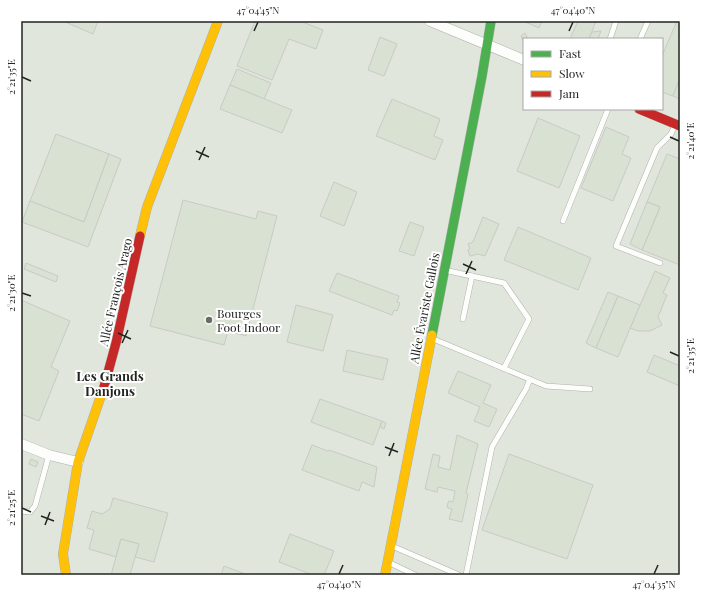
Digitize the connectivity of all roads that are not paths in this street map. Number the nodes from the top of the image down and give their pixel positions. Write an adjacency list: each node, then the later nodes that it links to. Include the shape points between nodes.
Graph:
1 (218, 21): 24 (street, Allée François Arago, via 147,207 114,349 101,397)
2 (430, 21): 8 (street)
3 (491, 21): 8 (street, Allée Évariste Gallois)
4 (616, 21): 6 (lane)
5 (648, 21): 7 (lane)
6 (610, 38)
7 (640, 38)
8 (487, 44): 9 (street); 15 (street, Allée Évariste Gallois)
9 (523, 60)
10 (608, 110): 13 (lane)
11 (641, 110): 12 (street)
12 (678, 125): 14 (lane, via 657,148 616,246)
13 (563, 220)
14 (660, 263)
15 (443, 270): 16 (lane); 18 (street, Allée Évariste Gallois)
16 (472, 276): 17 (lane); 19 (lane, via 504,283 529,319)
17 (463, 319)
18 (430, 338): 19 (lane); 26 (street, Allée Évariste Gallois)
19 (504, 368): 20 (lane)
20 (530, 379): 21 (lane, via 546,386); 32 (lane, via 492,447)
21 (590, 389)
22 (21, 444): 23 (street)
23 (49, 456): 24 (street); 25 (lane, via 35,506 30,512)
24 (78, 462): 28 (street, Allée François Arago, via 63,554)
25 (21, 511)
26 (391, 546): 27 (street, Allée Évariste Gallois); 31 (lane)
27 (387, 562): 29 (street, Allée Évariste Gallois); 30 (lane)
28 (66, 575)
29 (385, 575)
30 (415, 575)
31 (458, 575)
32 (466, 575)

